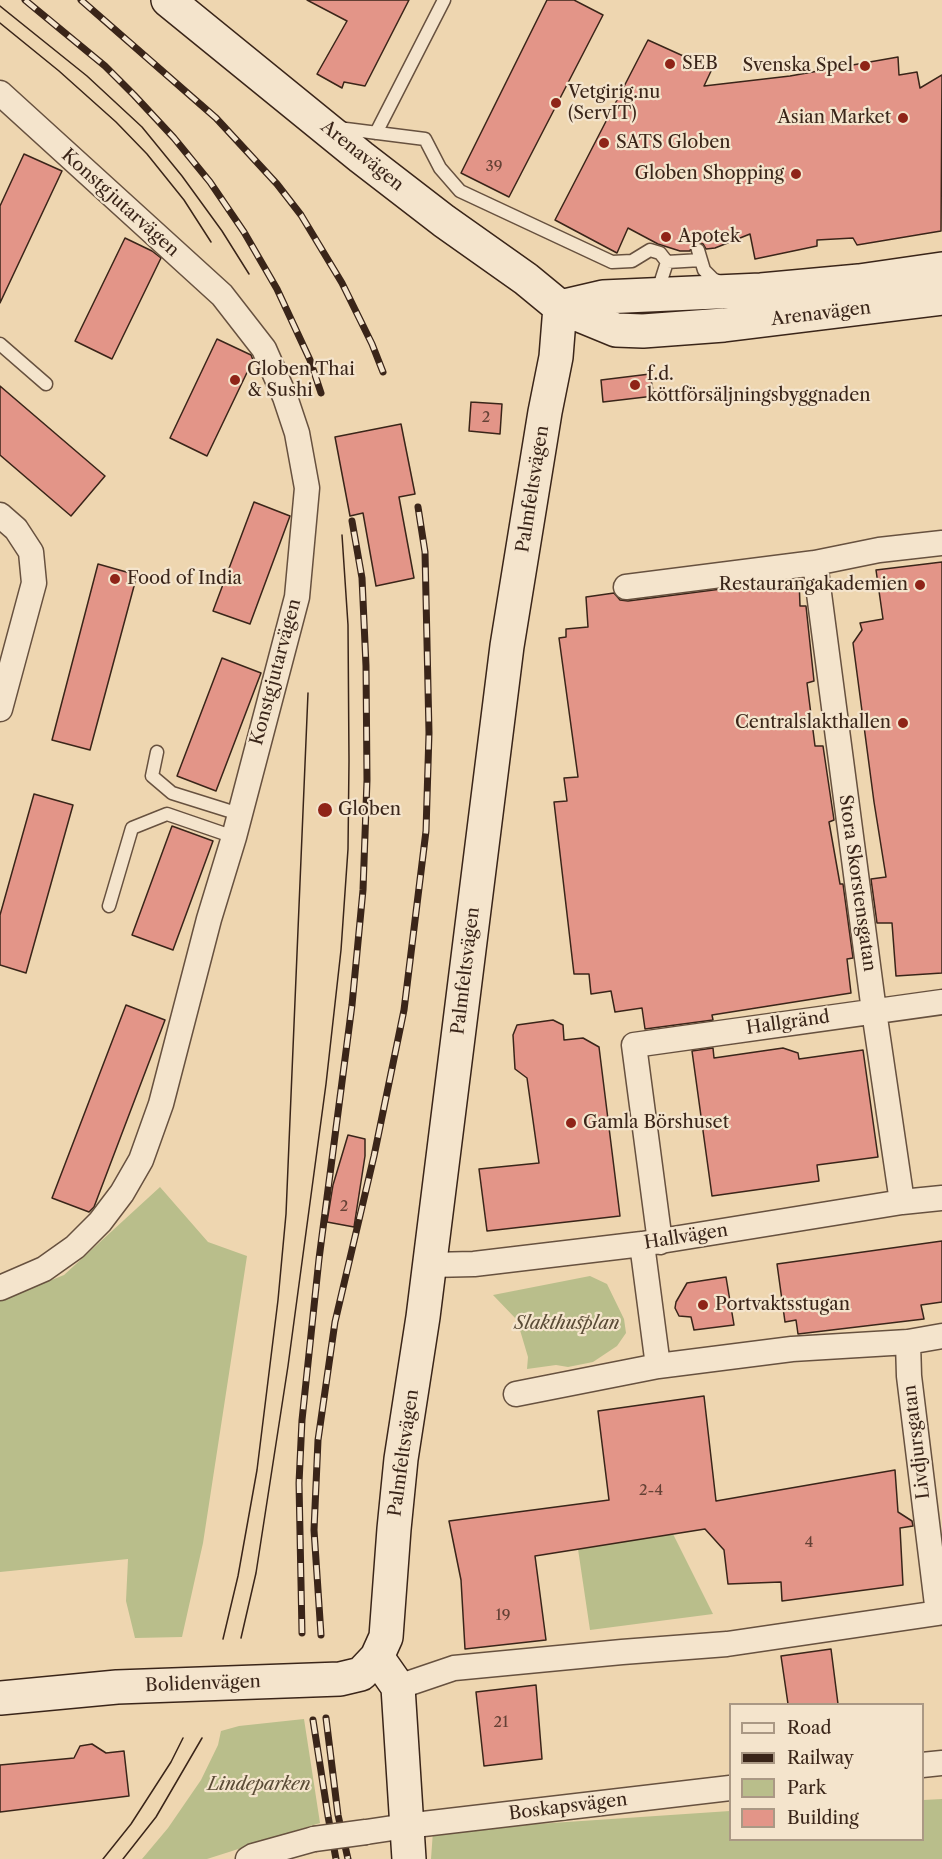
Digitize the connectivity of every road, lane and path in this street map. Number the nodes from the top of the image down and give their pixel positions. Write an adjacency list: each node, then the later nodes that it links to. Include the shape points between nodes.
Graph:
1 (168, 0): 4 (main road, Arenavägen)
2 (444, 0): 5 (lane)
3 (0, 93): 20 (street, Konstgjutarvägen, via 222,295 264,348 297,433 307,488 297,597)
4 (325, 127): 5 (lane); 11 (main road, Arenavägen)
5 (376, 133): 6 (lane, via 425,139 440,168 460,191 612,262 632,261 650,250 660,253)
6 (667, 262): 8 (lane); 9 (lane, via 660,284)
7 (942, 269): 8 (main road, Arenavägen, via 859,281)
8 (707, 288): 9 (main road, Arenavägen); 10 (main road, Arenavägen, via 744,323); 11 (main road, Arenavägen, via 643,331 616,330)
9 (648, 296): 11 (main road, Arenavägen, via 603,297)
10 (942, 298)
11 (560, 307): 27 (main road, Palmfeltsvägen, via 556,357 507,646)
12 (0, 344): 13 (lane)
13 (46, 384)
14 (0, 515): 18 (street, via 16,529 31,552 34,583)
15 (942, 543): 16 (street)
16 (815, 563): 17 (street); 23 (street, Stora Skorstensgatan)
17 (626, 587)
18 (0, 709)
19 (158, 752): 20 (lane, via 152,777 172,793)
20 (236, 825): 21 (lane, via 167,814 132,828); 28 (street, Konstgjutarvägen, via 161,1104 141,1160 100,1222 75,1247 44,1269)
21 (109, 906)
22 (942, 1002): 23 (street, Hallgränd)
23 (874, 1011): 25 (street, Stora Skorstensgatan); 26 (street, Hallgränd, via 634,1045)
24 (942, 1197): 25 (street, Hallvägen)
25 (902, 1202): 26 (street, Hallvägen)
26 (651, 1243): 27 (street, Hallvägen, via 474,1264); 31 (street)
27 (430, 1265): 33 (main road, Palmfeltsvägen, via 401,1459)
28 (0, 1288)
29 (942, 1336): 30 (street)
30 (908, 1342): 31 (street, via 792,1349); 34 (street, Livdjursgatan, via 938,1613 727,1644 454,1668)
31 (657, 1366): 32 (street)
32 (516, 1394)
33 (382, 1647): 34 (main road); 35 (main road, Bolidenvägen, via 361,1674 340,1679 117,1687)
34 (398, 1687): 39 (main road)
35 (0, 1698)
36 (942, 1763): 37 (street)
37 (924, 1765)
38 (729, 1788): 39 (street, Boskapsvägen)
39 (406, 1826): 40 (street, Boskapsvägen, bridge, via 314,1839); 41 (main road)
40 (248, 1859)
41 (409, 1859)

